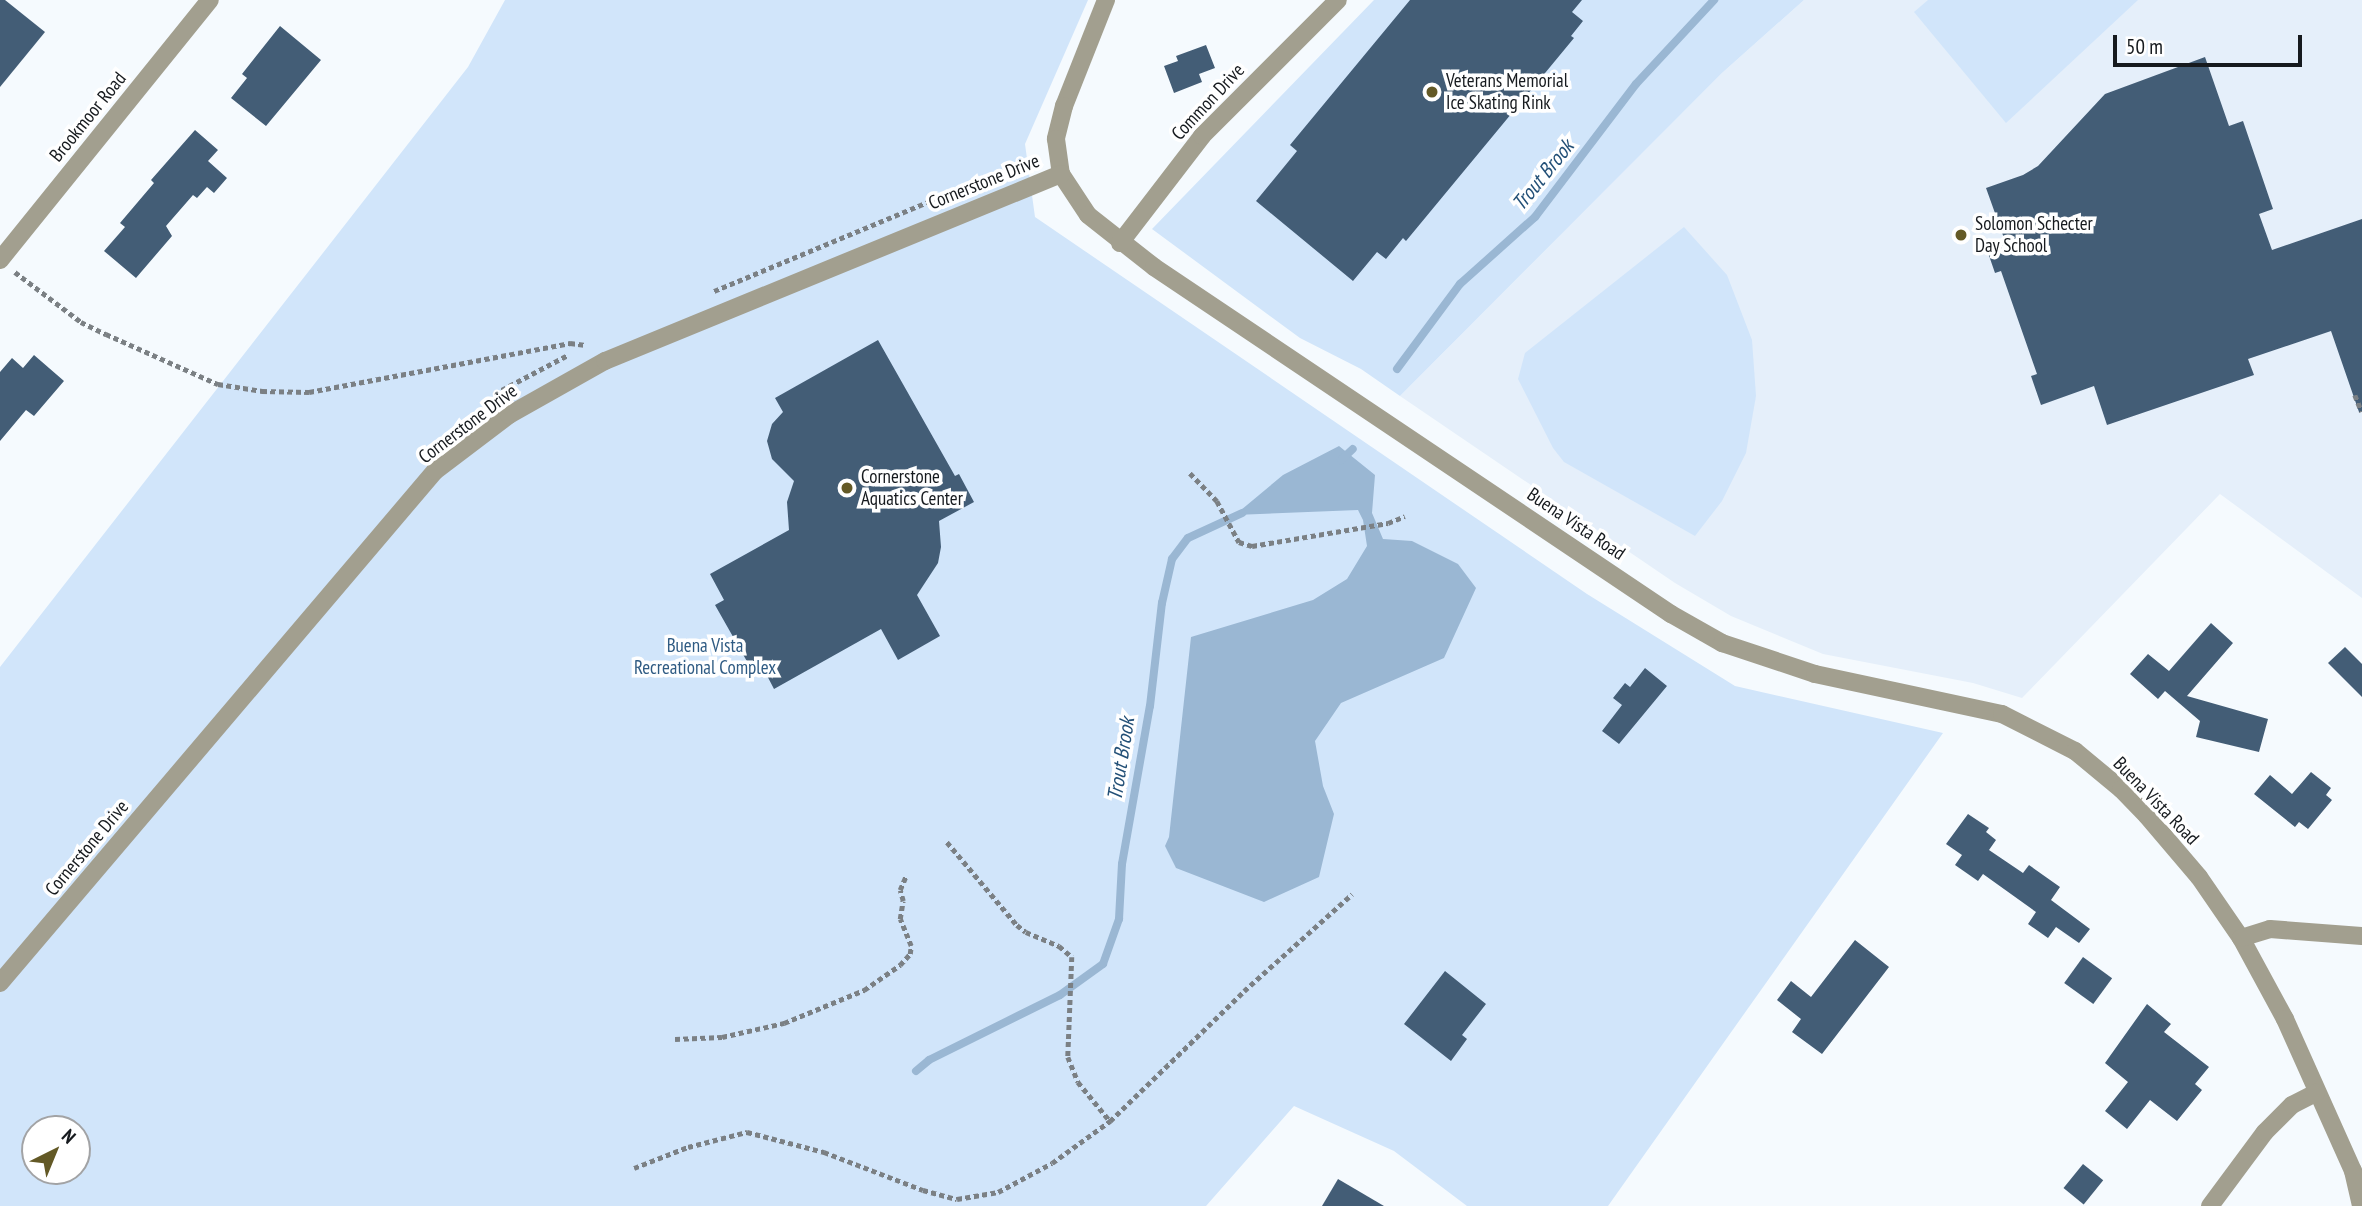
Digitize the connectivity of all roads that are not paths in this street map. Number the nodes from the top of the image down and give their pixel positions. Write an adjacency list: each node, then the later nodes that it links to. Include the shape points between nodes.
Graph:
1 (210, 0): 6 (street, Brookmoor Road)
2 (1106, 0): 4 (street, Buena Vista Road, via 1064,106 1056,139)
3 (1338, 0): 5 (street, Common Drive, via 1202,136)
4 (1061, 174): 5 (street, Buena Vista Road, via 1088,215); 9 (street, Cornerstone Drive, via 605,361 509,415 435,471)
5 (1120, 243): 8 (street, Buena Vista Road, via 1671,614 1722,643 1815,674 2002,714 2074,751 2154,824 2199,877)
6 (5, 264)
7 (2362, 936): 8 (street, via 2270,929)
8 (2241, 938): 10 (street, Buena Vista Road, via 2285,1019)
9 (0, 982)
10 (2316, 1093): 11 (street, Buena Vista Road); 12 (street, via 2292,1105 2265,1132)
11 (2358, 1174): 13 (street, Buena Vista Road)
12 (2210, 1206)
13 (2361, 1206)

